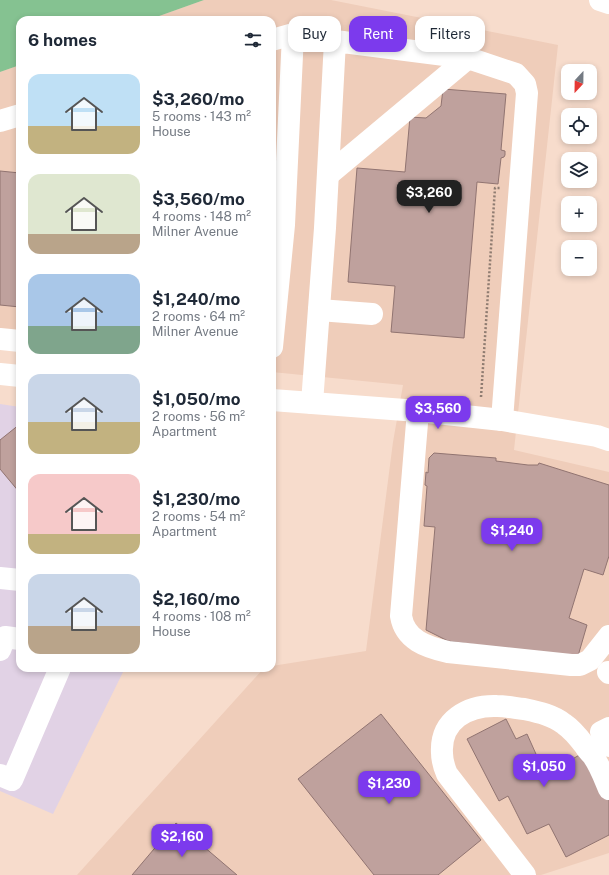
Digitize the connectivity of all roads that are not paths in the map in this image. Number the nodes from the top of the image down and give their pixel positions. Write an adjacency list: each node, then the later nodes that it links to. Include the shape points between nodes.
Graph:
1 (600, 0): 2 (main road)
2 (609, 3)
3 (276, 39): 8 (main road, via 293,34 284,225)
4 (468, 58): 7 (main road); 7 (main road, via 335,41); 18 (main road, via 516,74 525,84 527,93)
5 (16, 116): 6 (main road)
6 (0, 121)
7 (328, 175): 9 (main road)
8 (276, 306)
9 (319, 310): 10 (main road); 16 (main road)
10 (372, 314)
11 (0, 339): 12 (main road)
12 (16, 340)
13 (0, 374): 14 (main road)
14 (16, 376)
15 (276, 400): 16 (main road)
16 (312, 403): 17 (main road)
17 (418, 411): 18 (main road); 22 (main road, via 401,616 406,632 421,643 448,652 570,666 590,660)
18 (502, 420): 19 (main road)
19 (609, 440)
20 (0, 578): 21 (main road)
21 (16, 580)
22 (609, 636)
23 (16, 638): 24 (main road, via 5,637)
24 (0, 650)
25 (58, 672): 28 (main road, via 12,780)
26 (609, 728): 27 (main road, via 601,732)
27 (609, 746)
28 (0, 775)
29 (609, 789): 30 (main road, via 602,771 580,740 565,724 547,714 497,706 465,711 454,719 447,727 442,747 447,774)
30 (524, 875)

